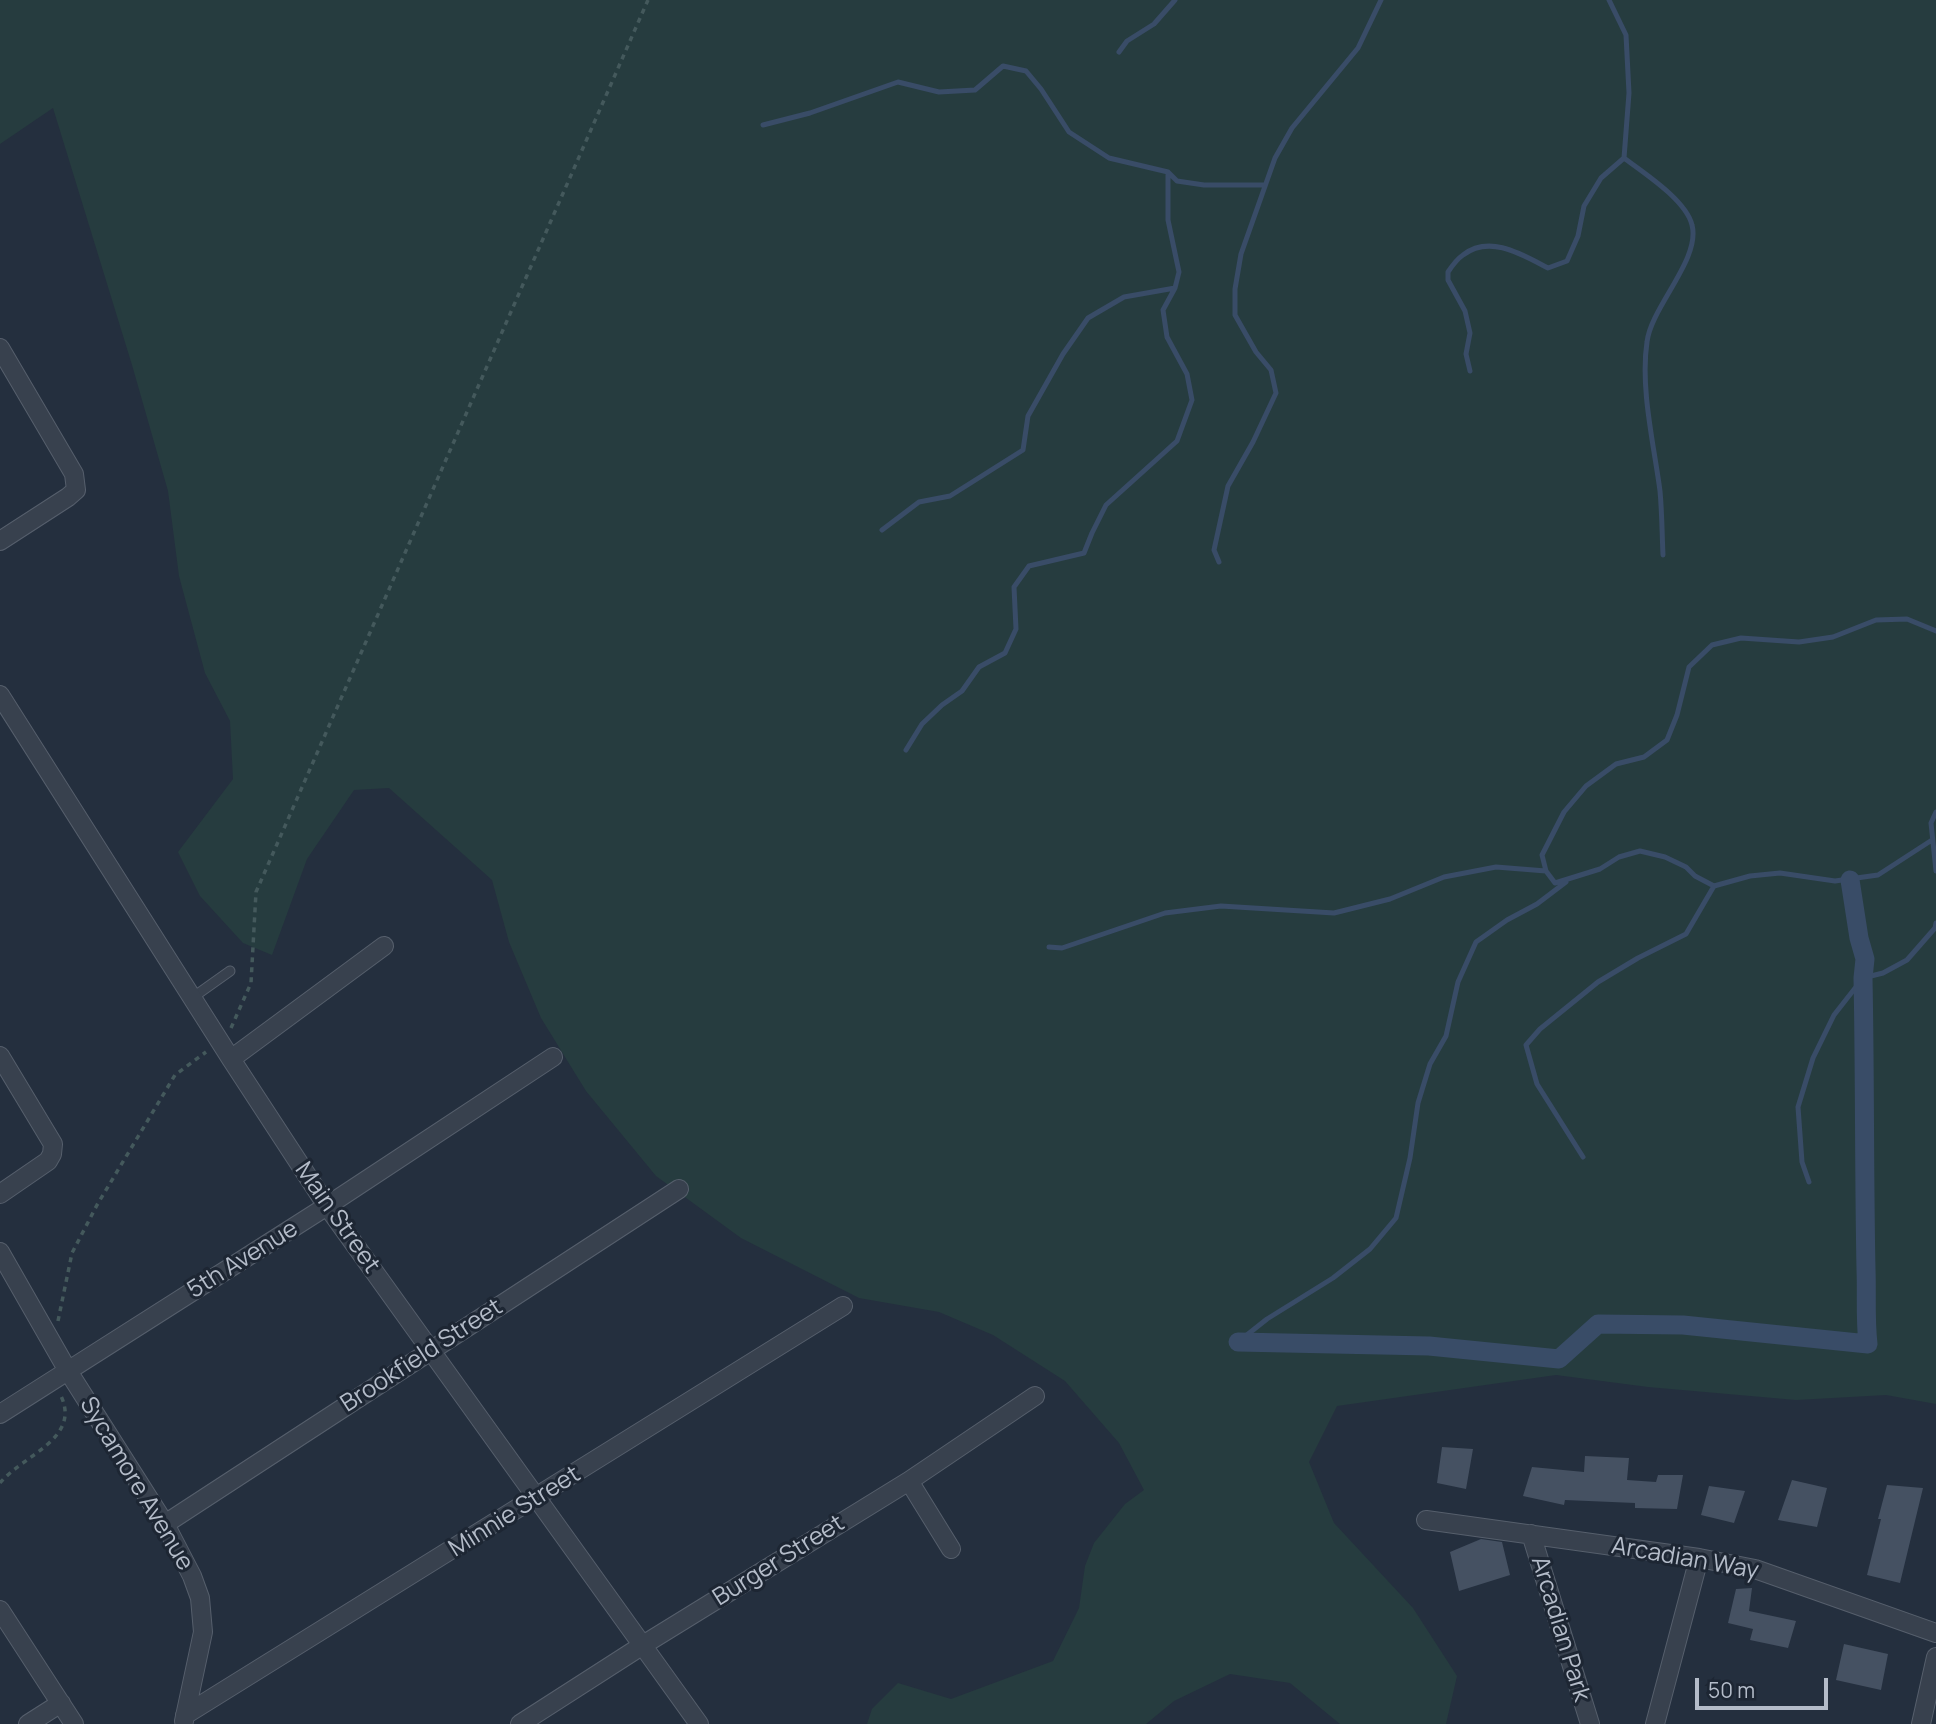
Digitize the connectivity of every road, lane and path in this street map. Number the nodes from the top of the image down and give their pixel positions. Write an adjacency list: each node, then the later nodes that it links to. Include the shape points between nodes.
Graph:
1 (648, 0): 8 (path, via 256,892 251,983 229,1034)
2 (0, 348): 3 (street, via 74,474 76,490)
3 (0, 541)
4 (0, 695): 7 (street, Main Street)
5 (384, 946): 11 (street)
6 (230, 971): 7 (lane)
7 (192, 998): 8 (street, Main Street)
8 (220, 1042): 11 (street, Main Street); 17 (path, via 175,1075 97,1205 72,1253)
9 (0, 1056): 13 (street, via 53,1144 48,1161)
10 (554, 1057): 14 (street, 5th Avenue)
11 (231, 1059): 14 (street, Main Street)
12 (679, 1189): 18 (street, Brookfield Street)
13 (0, 1194)
14 (327, 1206): 18 (street, Main Street); 19 (street, 5th Avenue)
15 (0, 1252): 17 (street, Sycamore Avenue)
16 (843, 1306): 24 (street, Minnie Street)
17 (51, 1341): 19 (street, Sycamore Avenue)
18 (430, 1350): 24 (street, Main Street); 26 (street, Brookfield Street)
19 (61, 1375): 21 (street, 5th Avenue); 23 (path, via 66,1419 59,1435); 26 (street, Sycamore Avenue)
20 (1035, 1396): 22 (street, Burger Street)
21 (0, 1414)
22 (909, 1481): 28 (street); 32 (street, Burger Street)
23 (0, 1483)
24 (538, 1498): 32 (street, Main Street); 35 (street, Minnie Street)
25 (1426, 1520): 27 (street, Arcadian Way)
26 (165, 1524): 35 (street, Sycamore Avenue, via 200,1598 203,1632)
27 (1531, 1534): 29 (street, Arcadian Way); 40 (street, Arcadian Park)
28 (951, 1549)
29 (1699, 1558): 31 (street, Arcadian Way, via 1755,1569); 41 (street)
30 (0, 1610): 34 (street)
31 (1936, 1633)
32 (643, 1645): 38 (street, Burger Street); 39 (street, Main Street)
33 (1936, 1657): 42 (street)
34 (61, 1703): 36 (street); 37 (street)
35 (184, 1720)
36 (28, 1724)
37 (74, 1724)
38 (520, 1724)
39 (699, 1724)
40 (1590, 1724)
41 (1655, 1724)
42 (1921, 1724)

